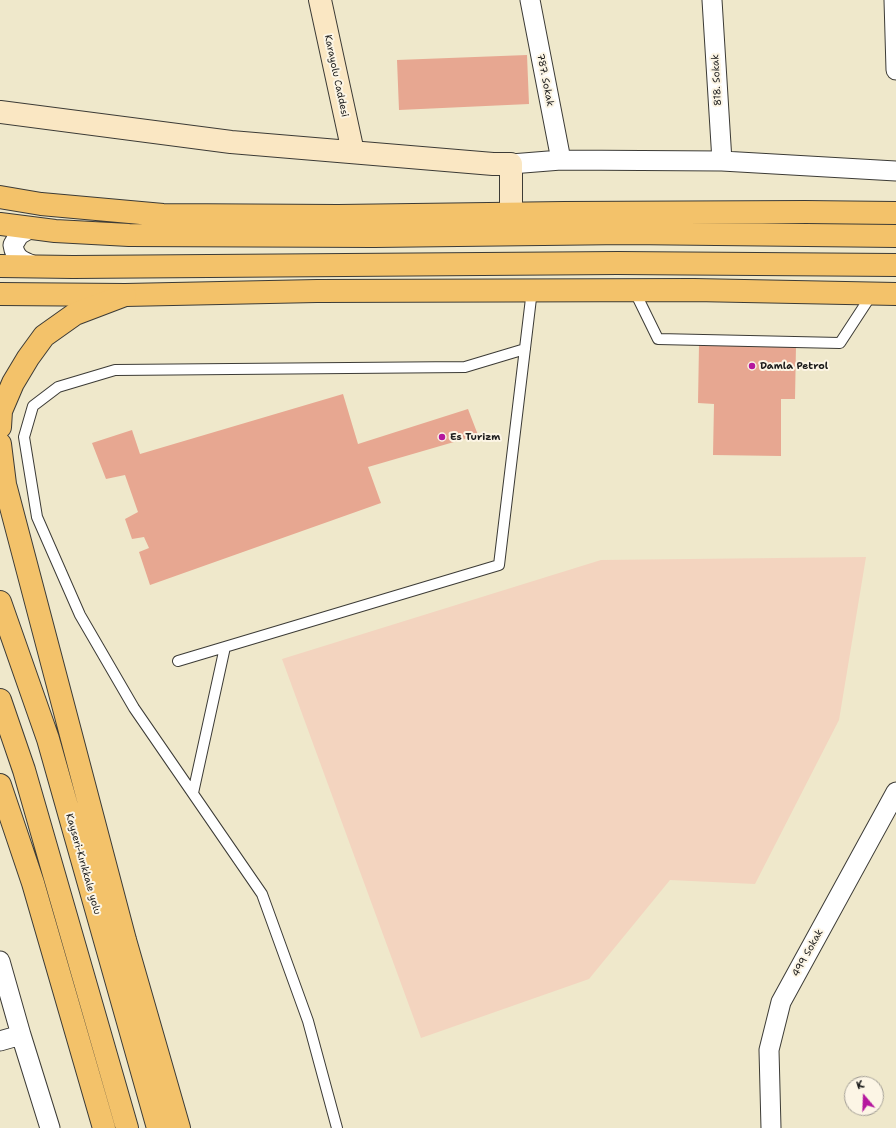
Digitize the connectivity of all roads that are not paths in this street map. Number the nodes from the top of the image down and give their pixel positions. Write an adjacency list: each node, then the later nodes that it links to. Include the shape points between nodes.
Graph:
1 (320, 0): 7 (street, Karayolu Caddesi)
2 (530, 0): 8 (street, 787. Sokak)
3 (712, 0): 9 (street, 818. Sokak)
4 (894, 0): 5 (street)
5 (896, 70)
6 (0, 112): 7 (street, via 231,142)
7 (353, 152): 10 (street)
8 (561, 160): 9 (street); 10 (street)
9 (722, 161): 11 (street)
10 (512, 164): 14 (street)
11 (896, 172)
12 (0, 197): 14 (main road, via 41,204 163,215)
13 (896, 213): 14 (main road)
14 (510, 214)
15 (0, 224): 16 (main road)
16 (31, 228): 17 (main road, via 137,235 627,233); 20 (street, via 19,235 13,245 19,259)
17 (896, 236)
18 (896, 265): 20 (main road, via 610,263)
19 (0, 266): 20 (main road)
20 (35, 266)
21 (532, 290): 22 (main road); 26 (main road); 27 (lane)
22 (634, 290): 23 (main road); 23 (lane, via 658,339 840,342)
23 (873, 293): 25 (main road)
24 (0, 294): 26 (main road)
25 (896, 294)
26 (125, 295): 28 (main road, via 75,314 44,336 13,383 1,411)
27 (525, 349): 32 (lane, via 499,565); 37 (lane, via 465,367 115,370 58,387 33,406 24,437 37,517 80,615 134,708)
28 (0, 427)
29 (0, 444): 30 (main road)
30 (3, 479): 45 (main road, via 123,932)
31 (0, 602): 44 (main road, Kayseri-Kırıkkale yolu, via 48,739)
32 (225, 647): 33 (lane); 37 (lane)
33 (178, 661)
34 (0, 700): 43 (main road, via 24,770)
35 (0, 785): 42 (main road, via 33,883)
36 (896, 792): 47 (street, 499 Sokak, via 781,1002 769,1050)
37 (192, 794): 46 (lane, via 262,894 308,1021)
38 (0, 961): 39 (street)
39 (21, 1035): 40 (street); 41 (street)
40 (0, 1041)
41 (50, 1128)
42 (104, 1128)
43 (127, 1128)
44 (158, 1128)
45 (179, 1128)
46 (337, 1128)
47 (772, 1128)

